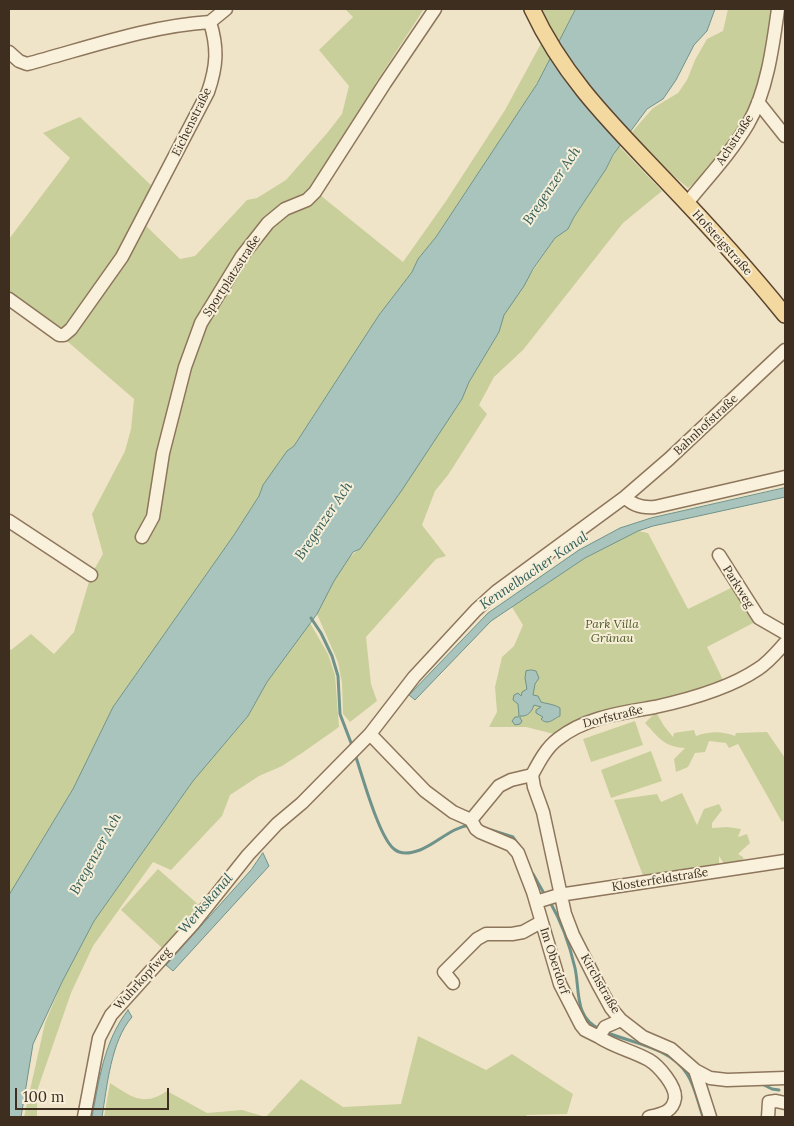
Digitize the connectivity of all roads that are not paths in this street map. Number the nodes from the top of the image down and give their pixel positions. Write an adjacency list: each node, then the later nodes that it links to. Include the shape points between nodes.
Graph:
1 (226, 9): 5 (street)
2 (435, 9): 18 (street, Sportplatzstraße, via 315,192 268,223 242,256 201,324 185,367 163,453 153,517)
3 (532, 9): 11 (main road, Hofsteigstraße, via 569,73 589,99)
4 (778, 9): 6 (street, Achstraße)
5 (210, 22): 8 (street, via 170,27 27,64); 12 (street, Eichenstraße, via 216,56 215,74 208,92 122,257 77,320 64,335 59,335)
6 (776, 24): 7 (street); 9 (street, Achstraße)
7 (785, 35)
8 (9, 52)
9 (758, 102): 10 (street); 11 (street, Achstraße, via 749,123 729,153)
10 (785, 136)
11 (687, 203): 13 (main road, Hofsteigstraße)
12 (9, 299)
13 (783, 306)
14 (785, 350): 16 (street, Bahnhofstraße)
15 (785, 477): 16 (street, via 655,507 639,506)
16 (626, 497): 23 (street, Bahnhofstraße, via 497,591 476,610 414,677)
17 (9, 521): 20 (street)
18 (142, 537)
19 (719, 555): 21 (street, Parkweg, via 752,610 759,618)
20 (91, 575)
21 (785, 633)
22 (785, 643): 24 (street, Dorfstraße, via 759,669 720,687 660,706 577,726 545,752)
23 (370, 734): 25 (street, Im Oberdorf, via 425,791); 36 (street, Wuhrkopfweg, via 248,855 193,924 111,1015 99,1038)
24 (532, 776): 25 (street, via 499,786); 27 (street, Kirchstraße, via 554,859)
25 (473, 824): 28 (street, Im Oberdorf, via 511,845 518,853)
26 (785, 861): 27 (street, Klosterfeldstraße)
27 (557, 896): 28 (street, Klosterfeldstraße); 31 (street, Kirchstraße, via 573,935 611,1008)
28 (538, 901): 29 (street, Im Oberdorf)
29 (541, 922): 30 (street, via 523,932 486,934 477,939 444,972); 32 (street, Im Oberdorf, via 567,1001 586,1030)
30 (453, 983)
31 (621, 1020): 32 (street); 33 (street, Kirchstraße, via 643,1036 671,1049)
32 (602, 1032): 37 (street, Im Oberdorf, via 651,1061 670,1082 675,1093 674,1104 665,1113)
33 (695, 1070): 34 (street, Kirchstraße, via 710,1078 727,1080); 38 (street)
34 (785, 1078)
35 (785, 1103): 39 (street, via 769,1102)
36 (84, 1117)
37 (649, 1117)
38 (710, 1117)
39 (768, 1117)

